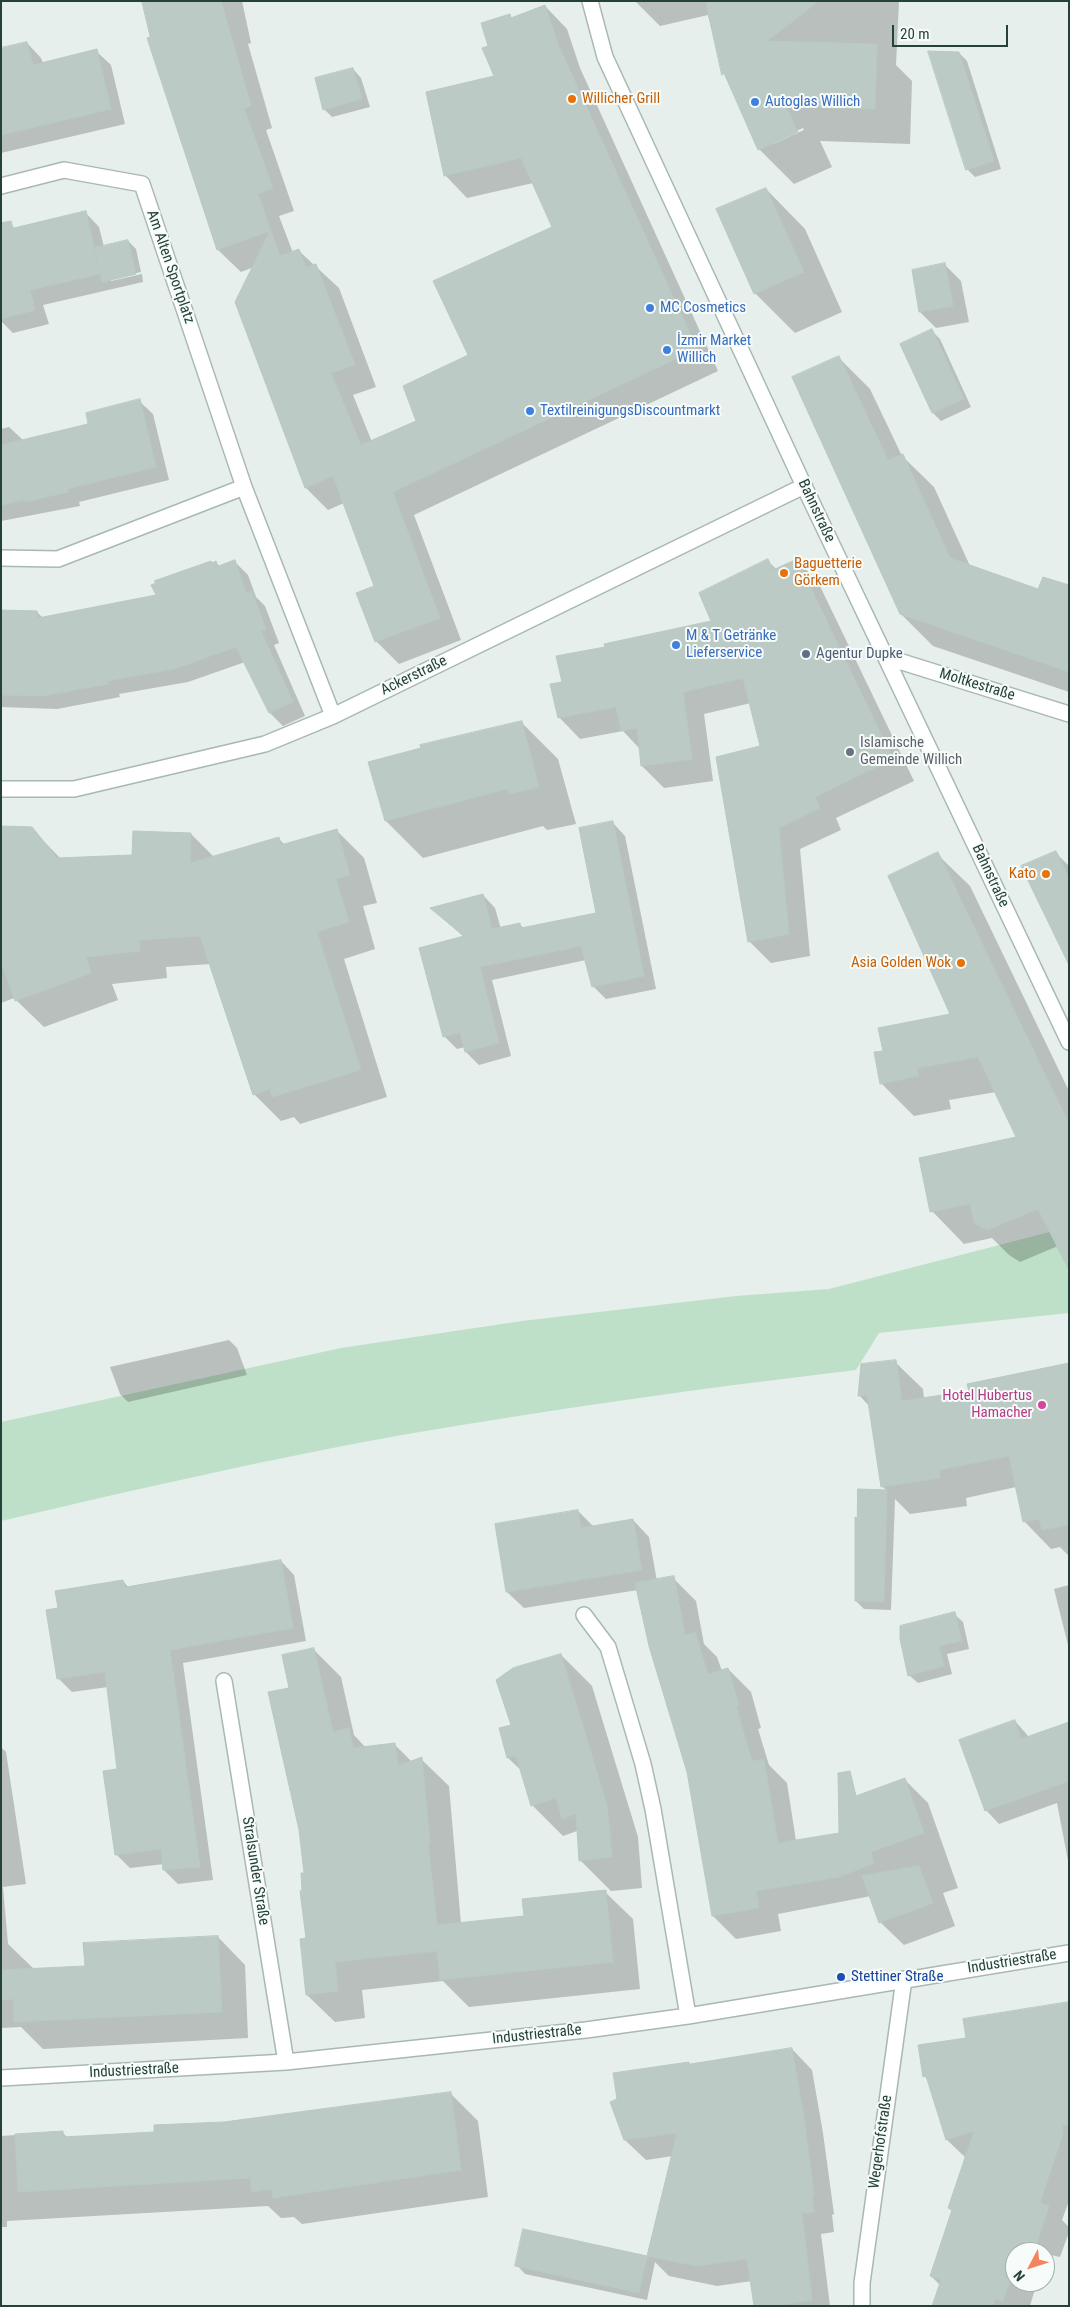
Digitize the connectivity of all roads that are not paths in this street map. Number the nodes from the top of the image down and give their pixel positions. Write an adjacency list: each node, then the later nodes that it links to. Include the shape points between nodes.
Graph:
1 (590, 1): 3 (street, Bahnstraße, via 605,56)
2 (1, 186): 4 (street, Am Alten Sportplatz, via 64,170 142,184)
3 (804, 486): 6 (street, Bahnstraße); 8 (street, Ackerstraße)
4 (244, 487): 5 (street, via 58,559); 8 (street, Am Alten Sportplatz)
5 (1, 558)
6 (886, 657): 7 (street, Moltkestraße); 10 (street, Bahnstraße)
7 (1069, 714)
8 (333, 716): 9 (street, Ackerstraße, via 265,744 74,789)
9 (1, 788)
10 (1069, 1042)
11 (584, 1615): 15 (street, via 608,1647 643,1764)
12 (224, 1681): 16 (street, Stralsunder Straße)
13 (1069, 1953): 14 (street, Industriestraße)
14 (904, 1979): 15 (street, Industriestraße); 18 (street, Wegerhofstraße, via 862,2283)
15 (688, 2016): 16 (street, Industriestraße)
16 (286, 2062): 17 (street, Industriestraße)
17 (1, 2078)
18 (862, 2306)

